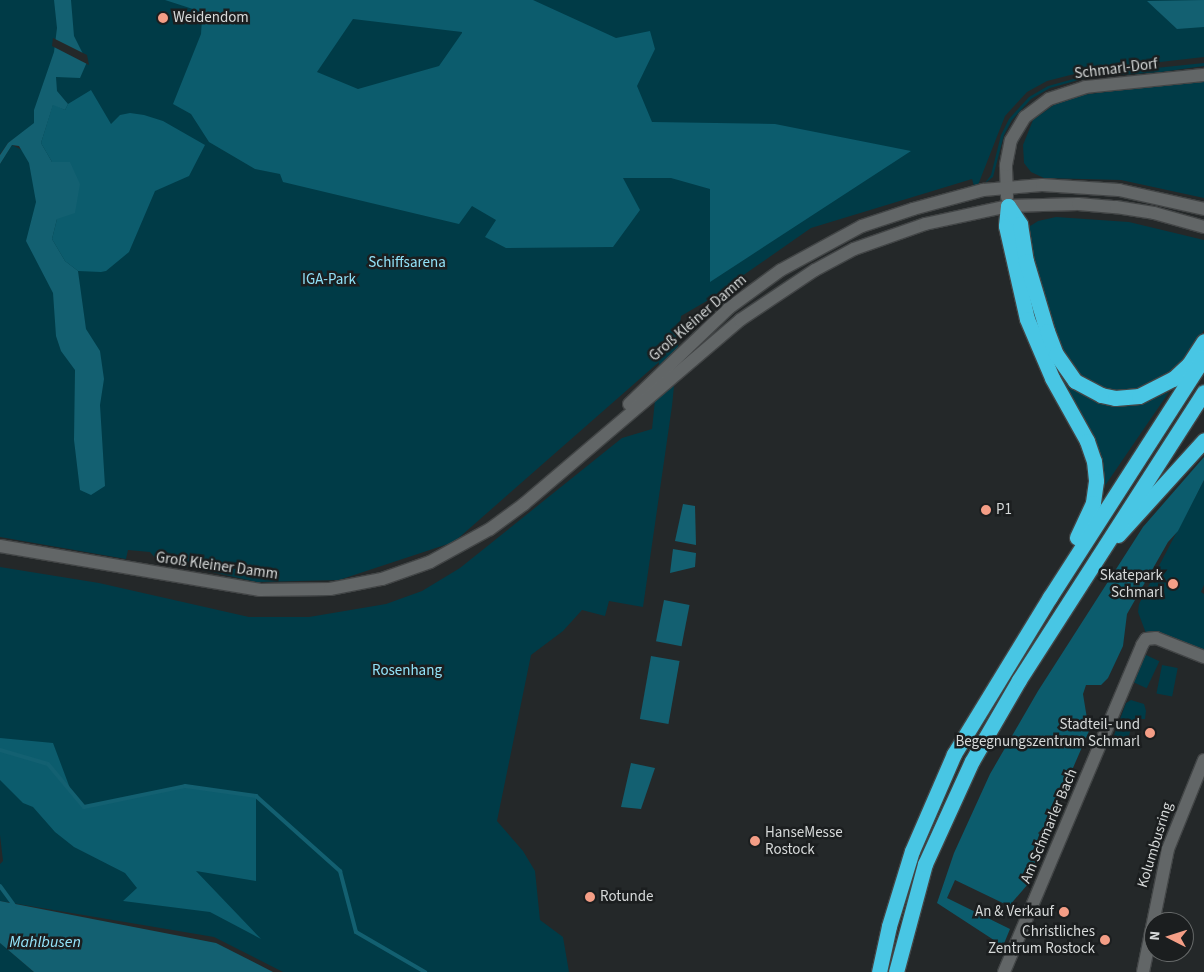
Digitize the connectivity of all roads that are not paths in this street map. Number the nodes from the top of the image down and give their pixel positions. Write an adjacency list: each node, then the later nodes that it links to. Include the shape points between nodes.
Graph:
1 (1204, 75): 2 (street, Schmarl-Dorf, via 1084,87 1049,99 1024,117 1011,140)
2 (1006, 188): 3 (street); 4 (street, Groß Kleiner Damm, via 1051,186 1119,190); 9 (street, Groß Kleiner Damm, via 983,190 862,226 781,270 729,308 652,380)
3 (1008, 206): 5 (street, Groß Kleiner Damm, via 1078,204 1116,207 1154,213); 6 (highway, via 1020,224 1026,261 1047,331 1056,354 1075,380 1101,395 1114,398 1139,396 1172,379 1189,364); 9 (street, Groß Kleiner Damm, via 925,224 854,249 815,270 740,320); 13 (highway, via 1006,226 1027,319 1052,378 1087,441 1095,471 1088,516 1055,574)
4 (1204, 209)
5 (1204, 227)
6 (1204, 341)
7 (1204, 357): 13 (highway)
8 (1204, 392): 11 (highway)
9 (597, 439): 12 (street, Groß Kleiner Damm, via 524,504 459,548 407,571 354,585 260,590)
10 (1204, 440): 11 (highway, via 1125,530)
11 (1106, 542): 17 (highway, via 1018,680 953,797 924,864)
12 (0, 546)
13 (1050, 597): 16 (highway, via 939,784 899,889)
14 (1204, 657): 18 (street, Am Schmarler Bach, via 1156,638 1146,639 1142,645)
15 (1204, 760): 19 (street, Kolumbusring, via 1168,849)
16 (879, 972)
17 (896, 972)
18 (1004, 972)
19 (1143, 972)

